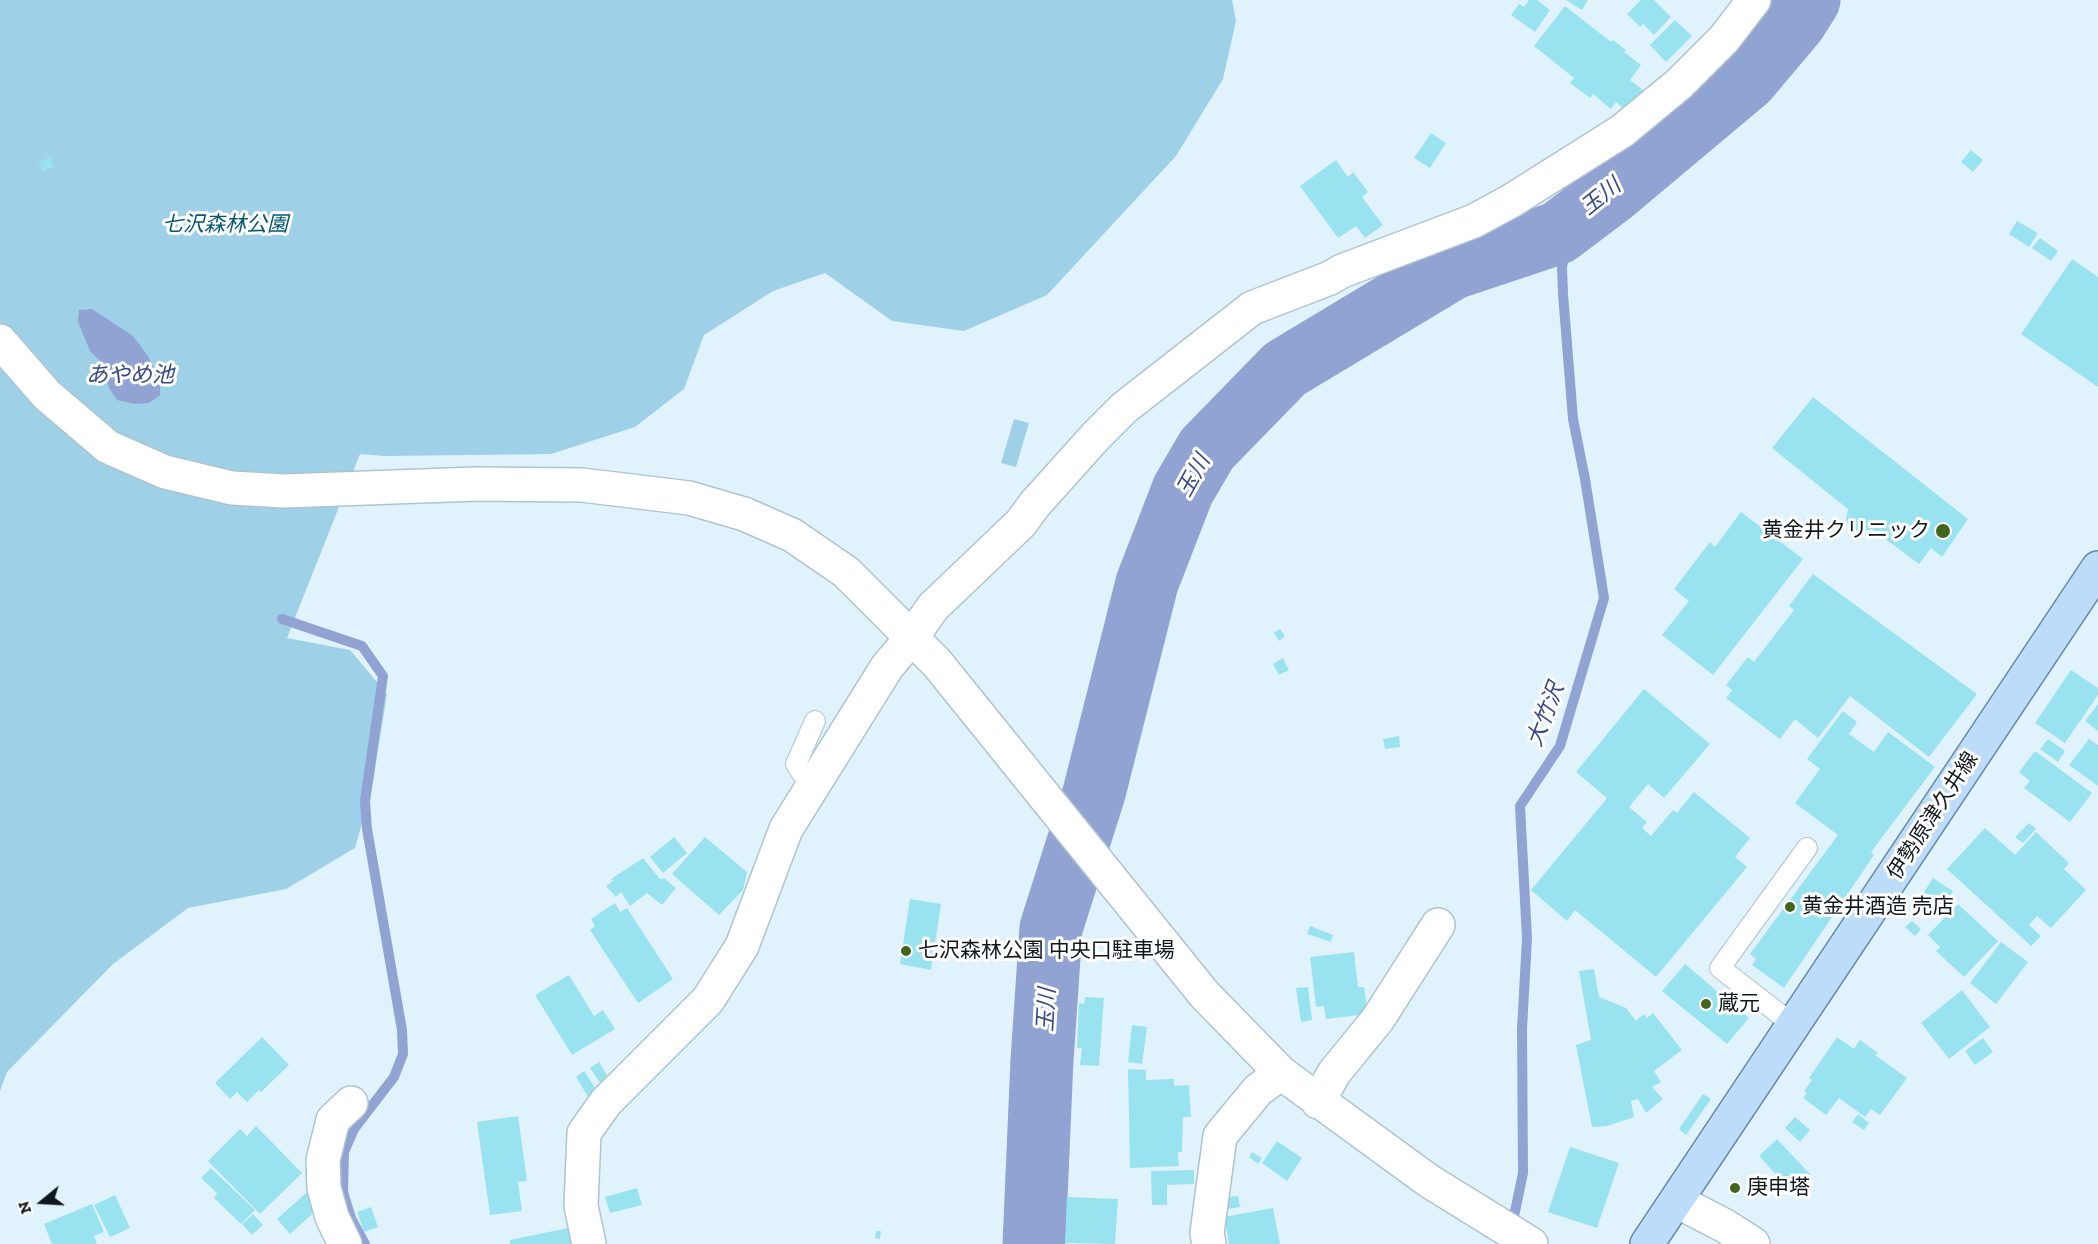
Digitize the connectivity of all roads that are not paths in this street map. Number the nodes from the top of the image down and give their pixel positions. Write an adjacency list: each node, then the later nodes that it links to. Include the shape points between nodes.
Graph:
1 (1754, 0): 4 (street, via 1724,39 1679,84 1622,131 1511,201 1474,221 1252,308 1124,408 1021,523 933,607)
2 (0, 341): 4 (street, via 47,395 108,447 165,472 232,488 284,491 476,484 582,485 689,498 744,514 792,536 846,572)
3 (2094, 582): 9 (main road, 伊勢原津久井線)
4 (912, 638): 6 (street, via 887,667); 10 (street, via 938,663 1007,747 1204,994)
5 (815, 721): 6 (lane, via 796,764)
6 (811, 787): 15 (street, via 786,829 742,946 708,1000 606,1102 584,1133 581,1206)
7 (1807, 848): 9 (lane, via 1720,968)
8 (1438, 925): 11 (street, via 1378,1019 1334,1073)
9 (1795, 1026): 13 (main road, 伊勢原津久井線)
10 (1281, 1073): 11 (street); 16 (street, via 1258,1090 1220,1136 1207,1233)
11 (1318, 1101): 17 (street, via 1429,1181)
12 (351, 1103): 14 (street, via 333,1120 323,1161 324,1188)
13 (1677, 1201): 18 (main road, 伊勢原津久井線); 19 (street)
14 (345, 1244)
15 (590, 1244)
16 (1209, 1244)
17 (1531, 1244)
18 (1647, 1244)
19 (1753, 1244)

